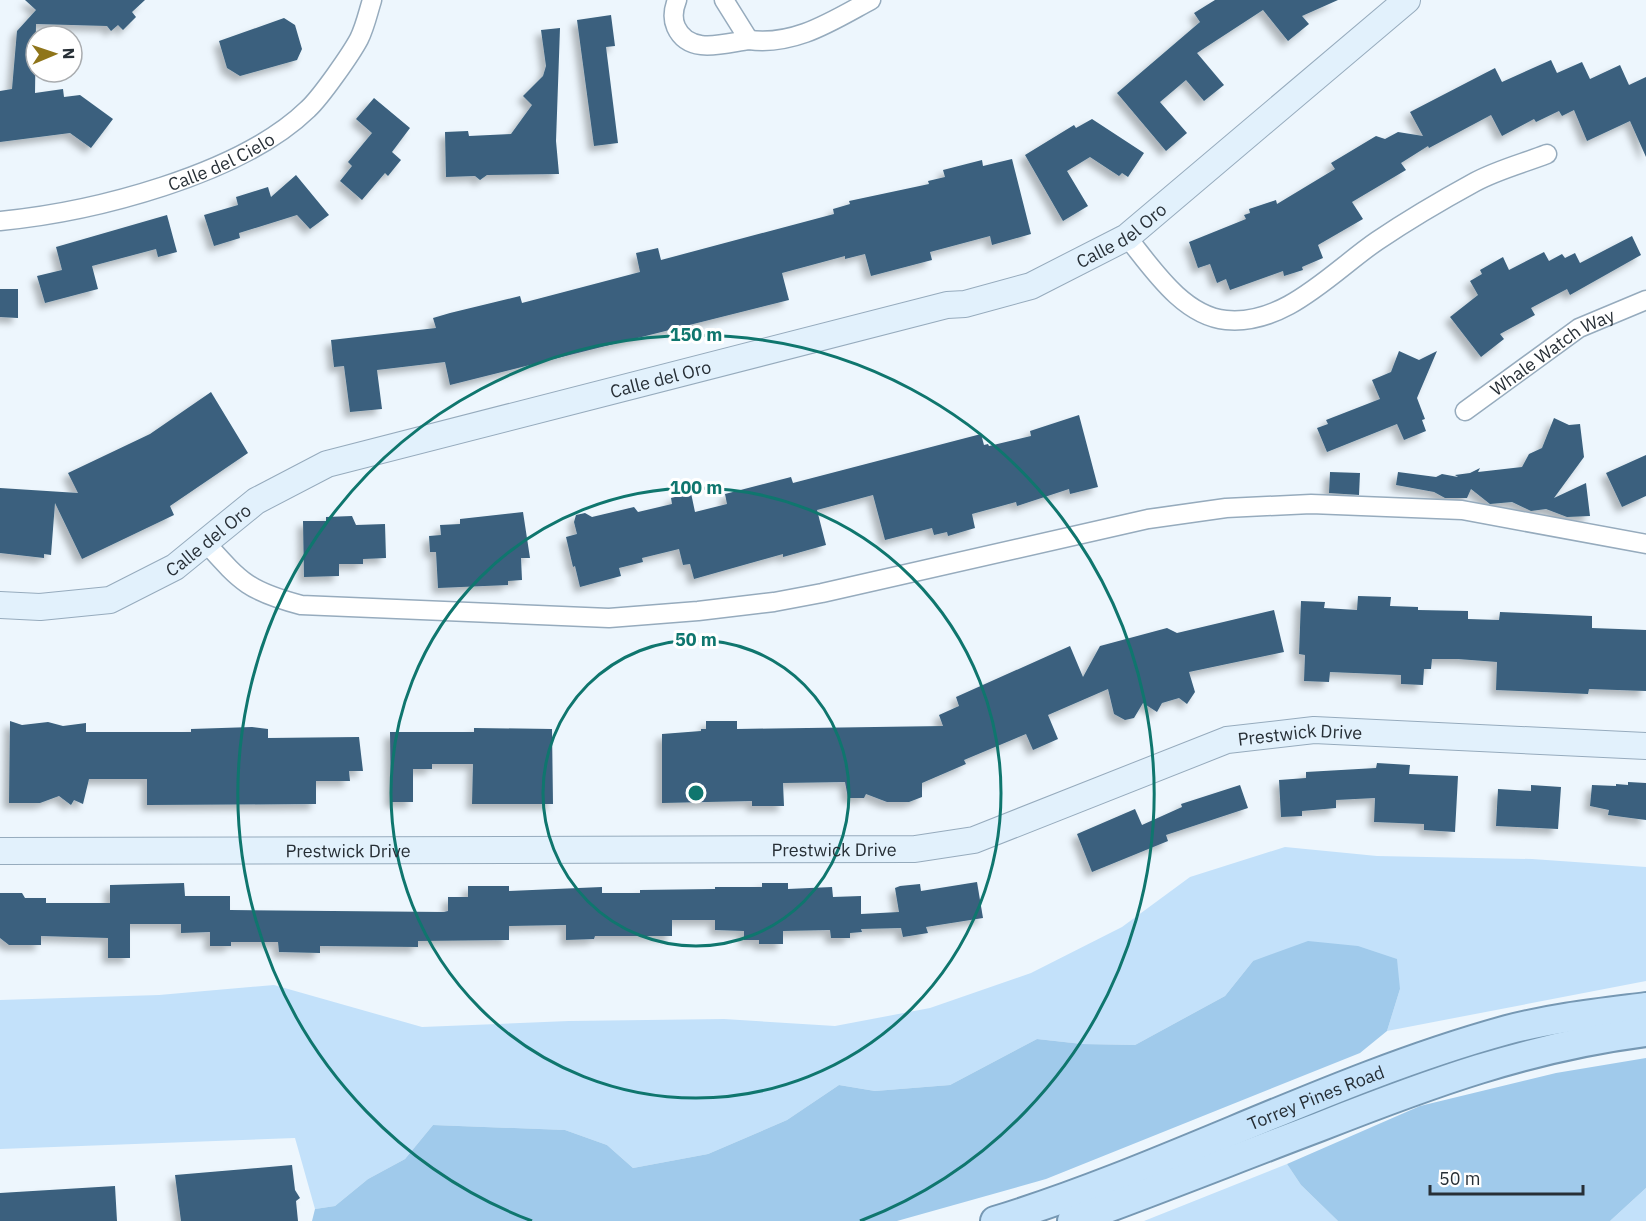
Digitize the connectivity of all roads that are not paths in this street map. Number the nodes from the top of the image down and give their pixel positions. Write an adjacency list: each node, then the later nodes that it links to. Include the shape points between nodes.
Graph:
1 (372, 0): 8 (street, Calle del Cielo, via 358,39 309,109 249,153 158,188 51,216)
2 (677, 0): 6 (street, via 674,20 678,30 694,44)
3 (724, 0): 6 (street)
4 (871, 0): 6 (street, via 807,34 767,43)
5 (1407, 0): 9 (street, Calle del Oro)
6 (749, 40)
7 (1547, 154): 9 (street, via 1476,181 1378,240 1289,306 1258,317 1226,320 1197,311 1166,285)
8 (0, 221)
9 (1126, 237): 12 (street, Calle del Oro, via 1031,286 327,464 256,501)
10 (1646, 300): 11 (street, Whale Watch Way, via 1579,328)
11 (1465, 411)
12 (205, 542): 13 (street, via 242,582 270,597 301,605 609,618 774,602 1148,519 1226,508 1311,504 1462,510); 14 (street, Calle del Oro, via 175,567 110,600 40,607)
13 (1646, 544)
14 (0, 605)
15 (1646, 746): 16 (street, Prestwick Drive, via 1314,730 1227,740 974,840 915,849)
16 (0, 851)
17 (1646, 1007): 19 (main road, Torrey Pines Road, via 1579,1015 1508,1030 1415,1060)
18 (1646, 1032): 20 (main road, Torrey Pines Road, via 1599,1038 1489,1064)
19 (995, 1221)
20 (1072, 1221)

